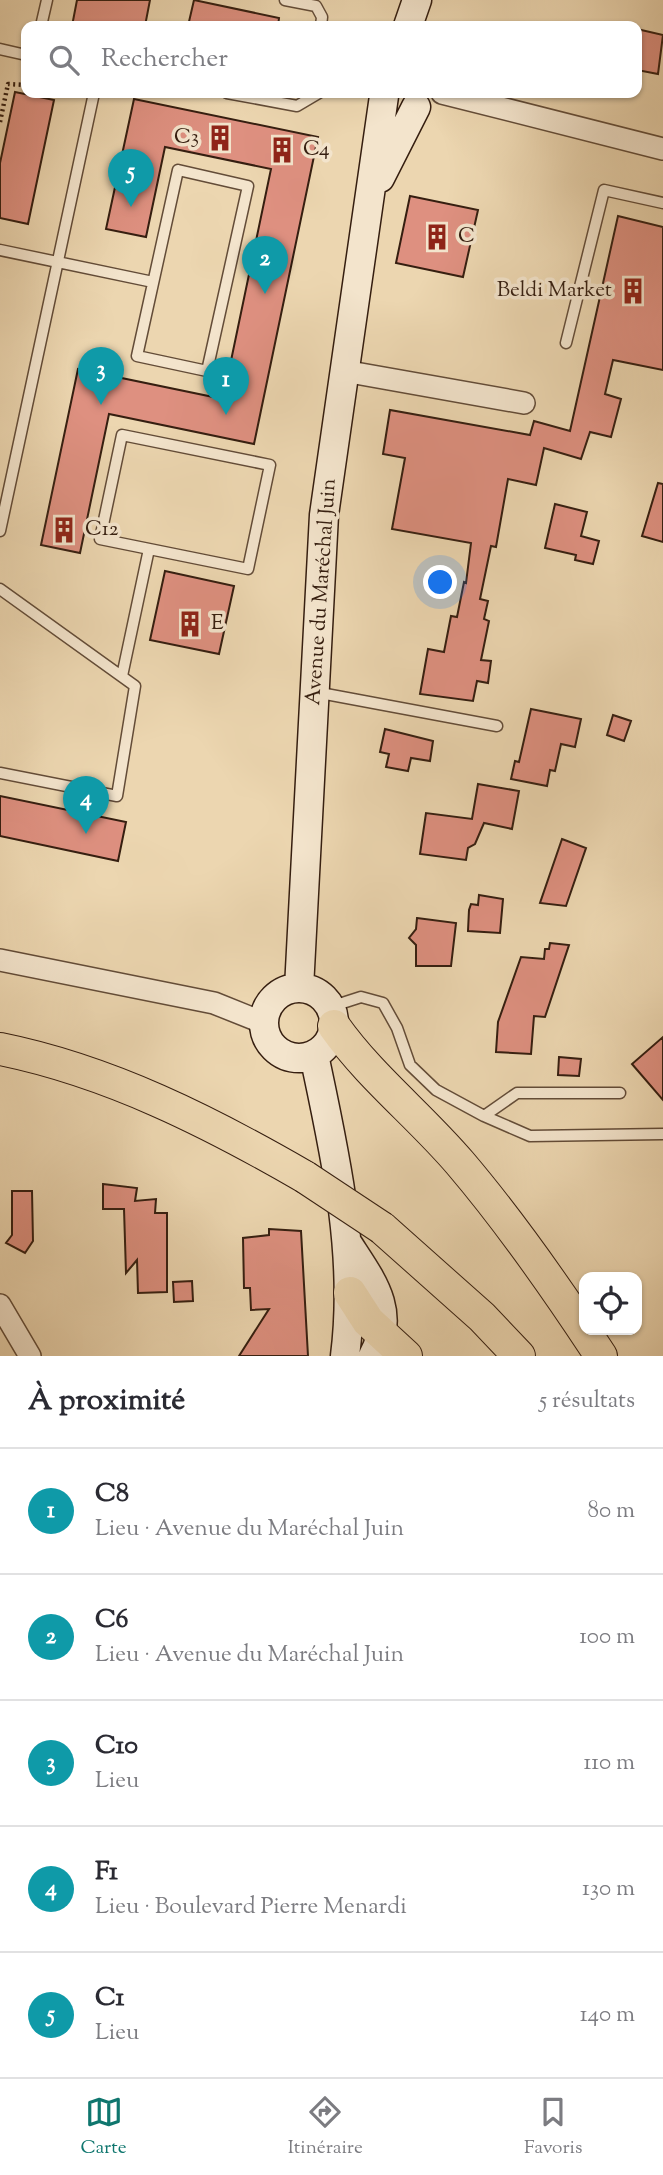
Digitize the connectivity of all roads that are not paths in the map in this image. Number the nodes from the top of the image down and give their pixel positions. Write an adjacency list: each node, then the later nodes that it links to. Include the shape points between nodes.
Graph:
1 (47, 0): 3 (lane)
2 (285, 0): 4 (lane, via 316,6)
3 (42, 21)
4 (322, 21)
5 (0, 49): 6 (lane)
6 (21, 54)
7 (93, 98): 18 (lane)
8 (254, 98): 9 (lane, via 297,106)
9 (311, 98)
10 (382, 98): 15 (main road, Avenue du Maréchal Juin)
11 (388, 98): 13 (main road, via 398,107)
12 (462, 98): 14 (street)
13 (423, 100): 15 (main road, Avenue du Maréchal Juin)
14 (663, 149)
15 (369, 199): 21 (main road, Avenue du Maréchal Juin)
16 (663, 203): 20 (lane, via 604,190)
17 (0, 250): 18 (lane)
18 (58, 262): 19 (lane); 23 (lane)
19 (153, 282): 19 (lane, via 137,356 207,371 248,186 178,170)
20 (566, 343)
21 (344, 371): 22 (street); 27 (main road, Avenue du Maréchal Juin, via 324,515)
22 (524, 403)
23 (0, 531)
24 (149, 549): 24 (lane, via 248,569 270,465 122,435 100,539); 26 (lane)
25 (0, 589): 26 (lane)
26 (122, 676): 29 (lane, via 135,686 117,796)
27 (315, 692): 28 (lane); 31 (main road, Avenue du Maréchal Juin)
28 (497, 726)
29 (0, 773)
30 (0, 960): 33 (street, via 214,1003)
31 (299, 988): 32 (main road, via 317,993); 33 (main road, via 279,995)
32 (332, 1017): 35 (main road, via 329,1040); 37 (lane, via 361,996 383,1003 410,1065 436,1090); 46 (main road, via 358,1059 482,1190)
33 (264, 1023): 35 (main road, via 271,1044 280,1052 302,1058)
34 (0, 1049): 45 (main road, bridge, via 138,1093 234,1137 305,1177 382,1228)
35 (314, 1055): 39 (main road, via 338,1170)
36 (620, 1093): 37 (lane, via 517,1093)
37 (484, 1115): 38 (lane, via 530,1136)
38 (663, 1134)
39 (347, 1242): 40 (main road); 42 (main road, via 379,1292)
40 (350, 1293): 42 (main road); 44 (main road)
41 (0, 1305): 43 (street)
42 (394, 1352)
43 (30, 1356)
44 (345, 1356)
45 (519, 1356)
46 (601, 1356)

